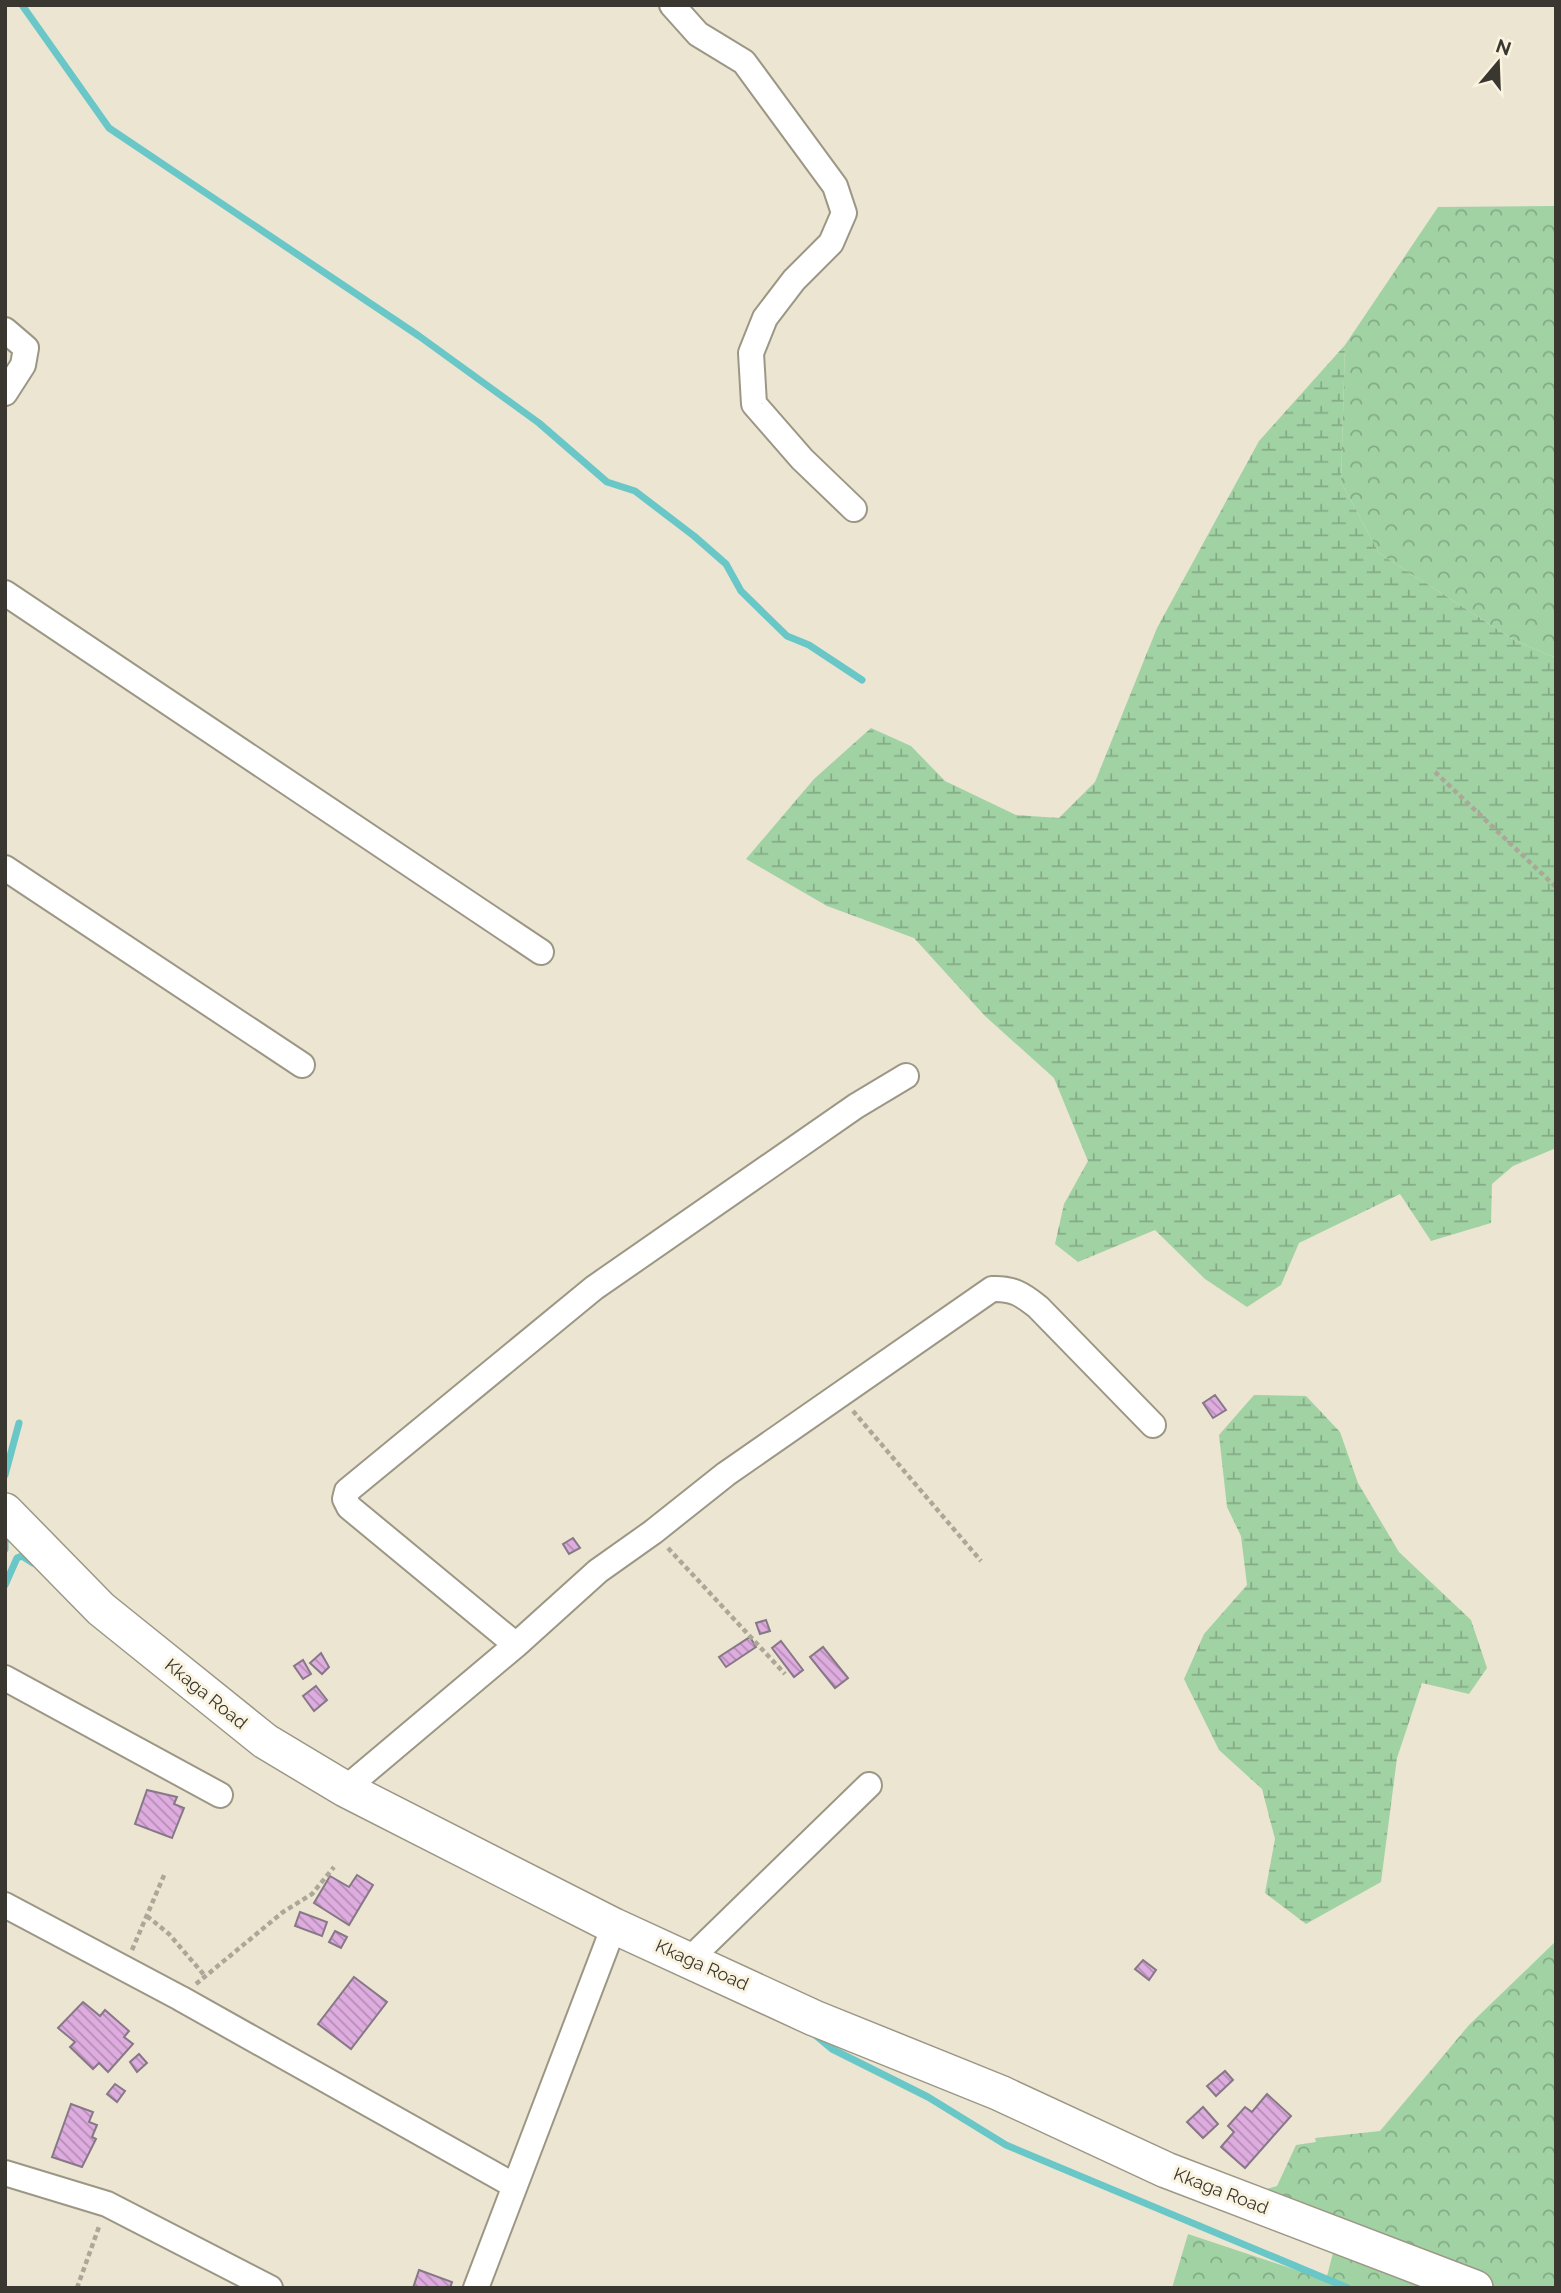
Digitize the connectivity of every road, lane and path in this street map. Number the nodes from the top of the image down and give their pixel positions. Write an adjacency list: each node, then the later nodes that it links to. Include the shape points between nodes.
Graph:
1 (672, 5): 4 (street, via 698,34 744,62 835,186 844,213 831,243 765,318 751,353 754,404 802,459)
2 (5, 330): 3 (street, via 26,348 23,365)
3 (5, 393)
4 (855, 509)
5 (5, 593): 9 (street)
6 (1435, 772): 8 (path)
7 (5, 868): 10 (street)
8 (1556, 887)
9 (541, 952)
10 (302, 1065)
11 (906, 1076): 17 (street, via 594,1288 347,1491 349,1507)
12 (839, 1395): 13 (street, via 992,1289 1007,1288 1022,1293 1038,1307); 15 (street); 16 (path)
13 (1153, 1425)
14 (8, 1522): 21 (street, Kkaga Road, via 122,1626 265,1741)
15 (653, 1532): 17 (street, via 598,1571); 18 (path)
16 (981, 1561)
17 (516, 1645): 21 (street)
18 (785, 1674)
19 (5, 1678): 22 (street)
20 (869, 1785): 28 (street)
21 (345, 1789): 27 (street, Kkaga Road)
22 (220, 1795)
23 (334, 1867): 30 (path, via 312,1894)
24 (164, 1873): 26 (path)
25 (5, 1905): 29 (street)
26 (147, 1916): 29 (path); 30 (path)
27 (614, 1926): 28 (street, Kkaga Road); 33 (street)
28 (690, 1959): 38 (street, Kkaga Road, via 814,2018 1000,2093 1166,2170)
29 (124, 1970): 31 (street)
30 (205, 1976): 31 (path)
31 (180, 1998): 33 (street)
32 (5, 2173): 34 (street)
33 (515, 2186): 37 (street)
34 (107, 2204): 35 (path); 36 (street)
35 (77, 2288)
36 (270, 2288)
37 (476, 2288)
38 (1475, 2288)

